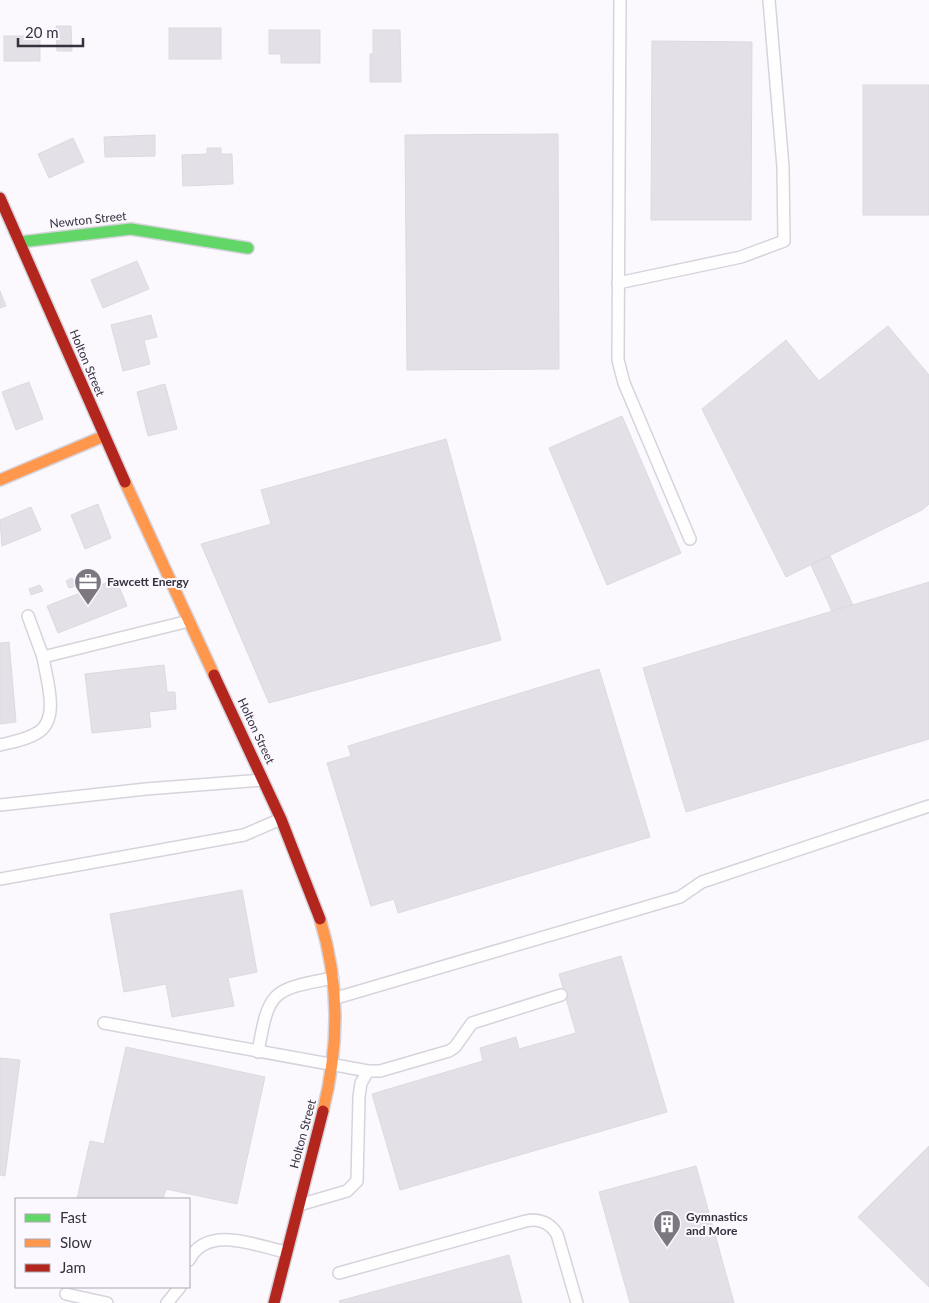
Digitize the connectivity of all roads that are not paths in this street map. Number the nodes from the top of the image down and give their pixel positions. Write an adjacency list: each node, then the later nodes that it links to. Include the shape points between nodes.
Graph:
1 (620, 0): 6 (lane)
2 (769, 0): 6 (lane, via 783,167 784,241 741,257)
3 (0, 198): 4 (street, Holton Street)
4 (20, 242): 5 (street, Newton Street, via 131,229); 7 (street, Holton Street)
5 (248, 248)
6 (618, 283): 9 (lane, via 621,376)
7 (104, 436): 8 (street); 11 (street, Holton Street)
8 (0, 480)
9 (690, 539)
10 (28, 616): 12 (lane)
11 (189, 621): 12 (lane); 14 (street, Holton Street)
12 (44, 657): 13 (lane, via 50,708 48,721 36,734)
13 (0, 745)
14 (263, 780): 15 (lane); 17 (street, Holton Street)
15 (0, 805)
16 (929, 806): 21 (lane, via 702,882 680,897)
17 (281, 819): 18 (lane, via 244,835); 19 (street, Holton Street, via 308,886)
18 (0, 879)
19 (333, 978): 21 (street, Holton Street); 23 (lane, via 288,987 275,996 266,1009)
20 (561, 995): 25 (lane, via 472,1023 455,1047 448,1051 380,1071)
21 (336, 998): 24 (street, Holton Street)
22 (104, 1023): 23 (lane)
23 (258, 1052): 24 (lane)
24 (332, 1066): 25 (lane); 26 (street, Holton Street)
25 (368, 1071): 26 (lane, via 361,1083 359,1097 357,1181 347,1191)
26 (298, 1206): 27 (street, Holton Street)
27 (286, 1252): 28 (lane, via 224,1239 202,1245); 34 (street, Holton Street)
28 (190, 1259)
29 (339, 1273): 35 (lane, via 537,1220 550,1226 557,1234)
30 (179, 1288): 33 (lane)
31 (66, 1294): 32 (lane)
32 (107, 1303)
33 (167, 1303)
34 (274, 1303)
35 (576, 1303)

